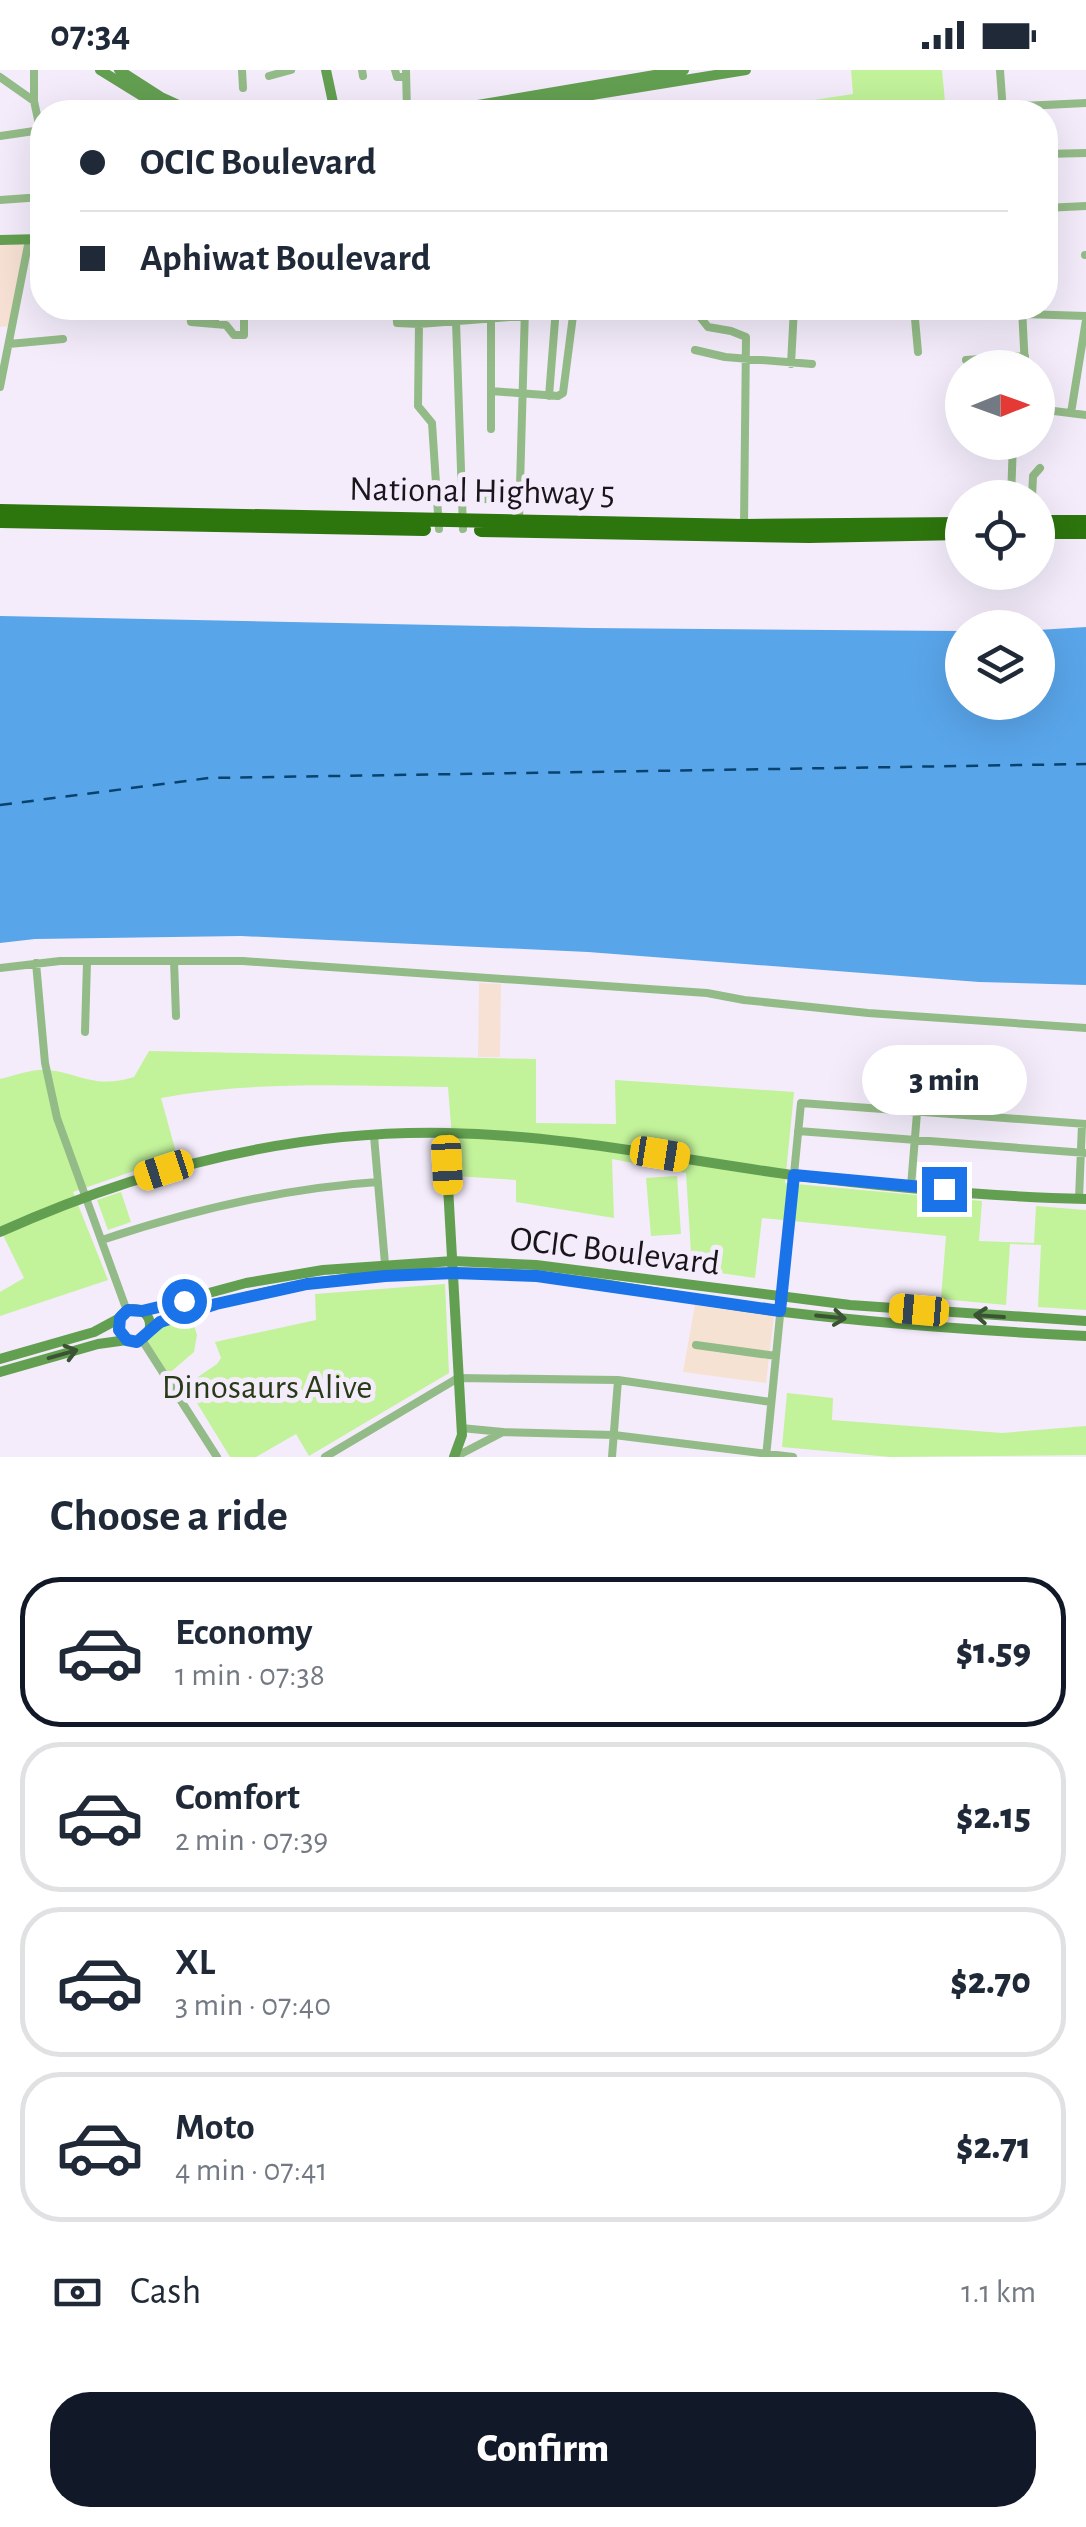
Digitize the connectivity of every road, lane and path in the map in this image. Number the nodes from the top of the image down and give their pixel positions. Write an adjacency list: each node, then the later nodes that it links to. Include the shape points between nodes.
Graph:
1 (34, 70): 17 (street)
2 (100, 70): 18 (street)
3 (119, 70): 19 (street)
4 (242, 70): 14 (street)
5 (291, 70): 12 (street)
6 (326, 70): 20 (street)
7 (394, 70): 11 (street, via 397,77)
8 (684, 70): 15 (street)
9 (746, 70): 15 (street)
10 (1000, 70): 24 (street)
11 (406, 74): 21 (street)
12 (269, 76)
13 (0, 77): 16 (street)
14 (243, 88)
15 (568, 94): 22 (street); 23 (street)
16 (33, 100)
17 (34, 100)
18 (149, 100)
19 (166, 100)
20 (332, 100)
21 (407, 100)
22 (541, 100)
23 (569, 100)
24 (1002, 100)
25 (1086, 103): 26 (street)
26 (1058, 105)
27 (30, 135): 28 (street)
28 (0, 136)
29 (1086, 153): 30 (street)
30 (1058, 154)
31 (30, 198): 32 (street)
32 (0, 200)
33 (1086, 206): 34 (street)
34 (1058, 207)
35 (0, 240): 36 (street)
36 (30, 240)
37 (30, 263): 57 (street)
38 (1058, 315): 39 (street)
39 (1086, 318): 69 (street)
40 (190, 320): 54 (street)
41 (215, 320): 54 (street)
42 (244, 320): 54 (street, via 243,336)
43 (397, 320): 55 (street)
44 (461, 320): 53 (street)
45 (491, 320): 65 (street)
46 (525, 320): 66 (street)
47 (555, 320): 67 (street)
48 (573, 320): 67 (street, via 563,394)
49 (703, 320): 61 (street, via 746,336)
50 (793, 320): 62 (street)
51 (915, 320): 60 (street)
52 (1023, 320): 59 (street)
53 (453, 321): 55 (street); 82 (street)
54 (215, 324)
55 (419, 324): 80 (street, via 418,406 432,423)
56 (63, 339): 57 (street)
57 (9, 344): 64 (street)
58 (695, 350): 61 (street)
59 (1025, 350)
60 (918, 352)
61 (744, 359): 62 (street); 84 (street)
62 (791, 364): 63 (street)
63 (812, 364)
64 (0, 388)
65 (491, 391): 66 (street); 71 (street)
66 (521, 395): 67 (street); 75 (street)
67 (549, 396)
68 (1055, 411): 69 (street)
69 (1071, 413): 70 (street)
70 (1086, 414)
71 (491, 428)
72 (1040, 468): 73 (street)
73 (1033, 480)
74 (484, 499): 75 (street)
75 (520, 500): 83 (street)
76 (0, 511): 80 (highway, National Highway 5)
77 (0, 522): 80 (highway, National Highway 5)
78 (1055, 522): 79 (highway)
79 (1086, 522)
80 (439, 524): 82 (highway, National Highway 5)
81 (945, 524): 84 (highway, National Highway 5)
82 (464, 525): 83 (highway, National Highway 5)
83 (519, 526): 84 (highway, National Highway 5); 87 (highway, National Highway 5)
84 (744, 526)
85 (1055, 532): 86 (highway)
86 (1086, 532)
87 (945, 534)
88 (87, 962): 89 (street); 90 (street); 94 (street)
89 (174, 962): 92 (street); 93 (street, via 707,993 868,1013)
90 (36, 963): 91 (street); 105 (street, via 50,1090)
91 (0, 968)
92 (176, 1016)
93 (1086, 1028)
94 (84, 1032)
95 (917, 1113): 96 (street); 97 (street, via 801,1103); 100 (street)
96 (1084, 1124): 101 (street)
97 (798, 1131): 100 (street); 102 (street)
98 (446, 1133): 99 (street); 102 (street, via 574,1142); 110 (street)
99 (374, 1136): 103 (street); 105 (street, via 260,1148)
100 (914, 1142): 101 (street); 104 (street)
101 (1083, 1154): 106 (street)
102 (794, 1175): 104 (street); 111 (street)
103 (378, 1182): 108 (street, via 268,1195); 109 (street)
104 (910, 1186): 106 (street)
105 (85, 1196): 107 (street); 108 (street)
106 (1082, 1199)
107 (0, 1232)
108 (102, 1240): 114 (street)
109 (385, 1264): 110 (street, OCIC Boulevard); 112 (street, OCIC Boulevard, via 279,1277)
110 (453, 1267): 111 (street, OCIC Boulevard, via 536,1265); 113 (street, OCIC Boulevard); 116 (street, OCIC Boulevard, via 300,1285 203,1308 160,1322); 123 (street)
111 (781, 1298): 113 (street); 115 (street, OCIC Boulevard, one-way to 111)
112 (142, 1311): 114 (street); 116 (street, via 149,1319)
113 (780, 1311): 117 (street, OCIC Boulevard, one-way to 117); 120 (street)
114 (124, 1314): 118 (street, via 119,1330); 121 (street, via 94,1332)
115 (1086, 1321)
116 (146, 1335): 118 (street); 131 (street)
117 (1086, 1336)
118 (127, 1340): 122 (street, one-way to 118)
119 (696, 1345): 120 (street)
120 (776, 1356): 125 (street)
121 (0, 1359)
122 (0, 1372)
123 (458, 1378): 124 (street); 126 (street); 132 (street)
124 (618, 1380): 125 (street); 128 (street)
125 (771, 1402): 130 (street)
126 (462, 1428): 127 (street); 133 (street)
127 (503, 1432): 128 (street); 129 (street)
128 (614, 1435): 130 (street); 135 (street)
129 (476, 1446): 133 (street); 134 (street)
130 (766, 1455): 136 (street)
131 (217, 1457)
132 (325, 1457)
133 (455, 1457)
134 (482, 1457)
135 (612, 1457)
136 (793, 1457)

